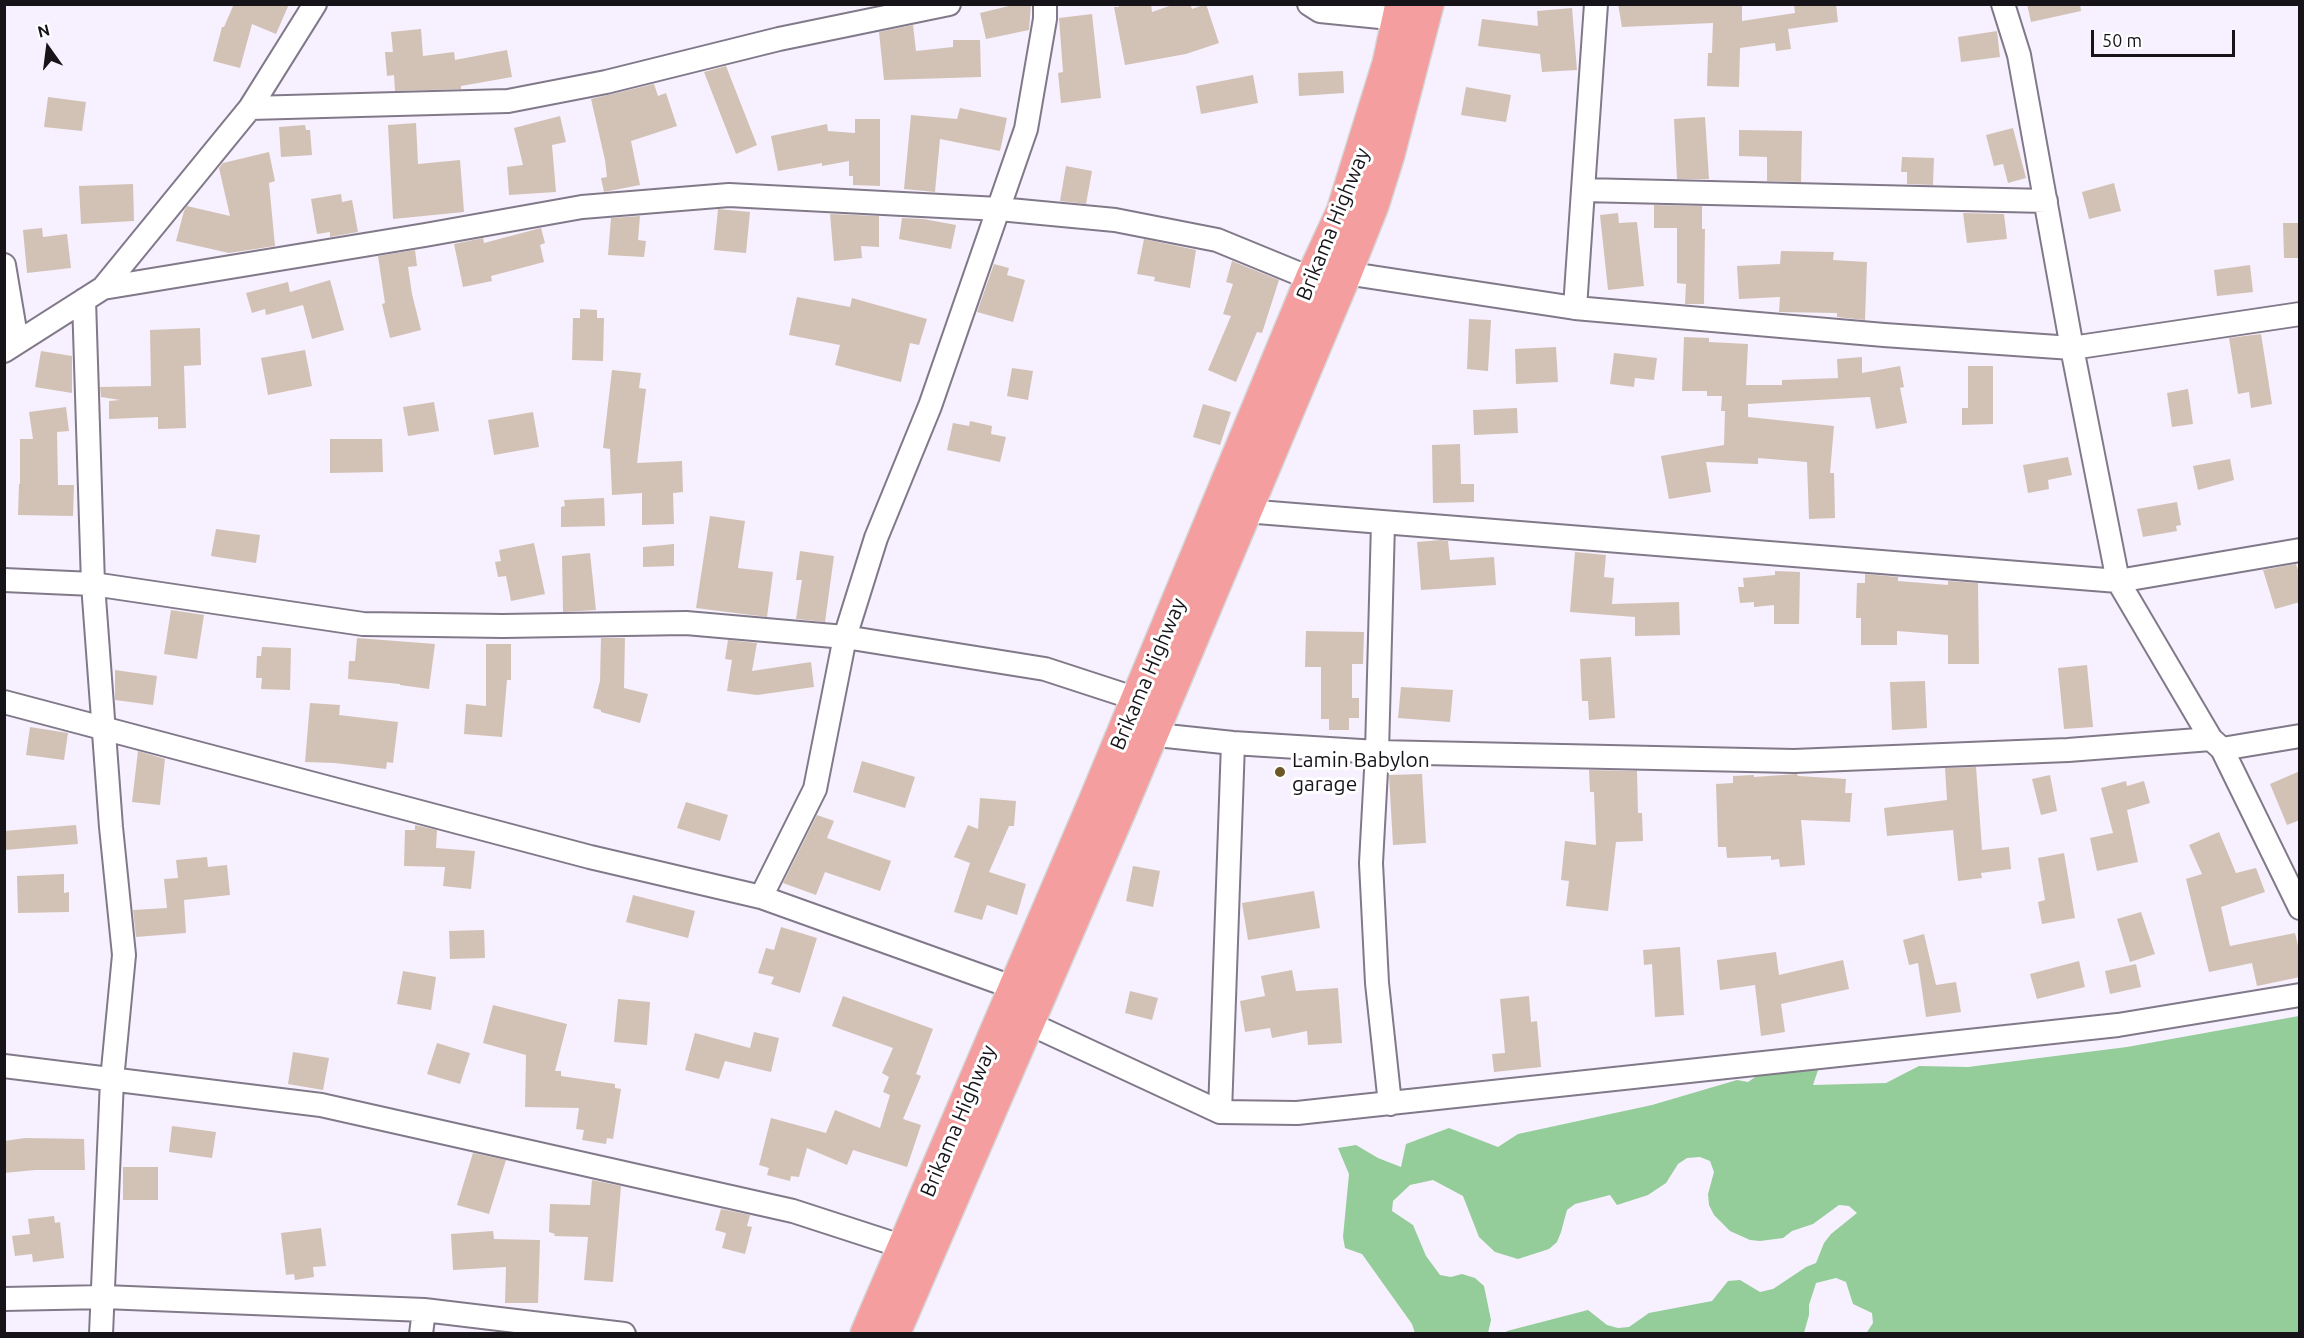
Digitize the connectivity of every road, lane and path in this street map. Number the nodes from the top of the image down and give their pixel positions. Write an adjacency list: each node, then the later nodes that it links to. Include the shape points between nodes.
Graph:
1 (315, 4): 8 (street)
2 (949, 4): 8 (street, via 508,101)
3 (1045, 4): 11 (street, via 1026,129)
4 (1309, 4): 7 (street, via 1320,11)
5 (1596, 4): 9 (street)
6 (2003, 4): 10 (street, via 2019,55)
7 (1410, 9): 13 (highway, Brikama Highway, via 1388,154); 14 (highway, Brikama Highway, via 1343,212)
8 (250, 108): 15 (street)
9 (1583, 190): 10 (street); 17 (street)
10 (2046, 201): 20 (street)
11 (999, 209): 14 (street, via 1115,220 1217,240); 15 (street, via 729,195 582,207); 27 (street, via 930,406 876,538)
12 (4, 265): 19 (street)
13 (1345, 273): 17 (street); 21 (highway, Brikama Highway)
14 (1312, 279): 28 (highway, Brikama Highway)
15 (103, 288): 16 (street)
16 (84, 300): 19 (street); 26 (street)
17 (1575, 308): 20 (street)
18 (2300, 314): 20 (street)
19 (11, 346)
20 (2072, 348): 25 (street)
21 (1245, 511): 22 (street); 31 (highway, Brikama Highway)
22 (1383, 523): 25 (street); 35 (street)
23 (2300, 550): 25 (street)
24 (4, 580): 26 (street)
25 (2118, 581): 34 (street)
26 (93, 584): 27 (street, via 363,624 686,623); 30 (street)
27 (845, 637): 28 (street, via 1045,669); 37 (street, via 815,789)
28 (1137, 699): 31 (highway, Brikama Highway)
29 (4, 702): 30 (street)
30 (105, 729): 37 (street, via 590,857); 43 (street, via 124,955)
31 (1137, 733): 33 (street); 36 (highway, Brikama Highway)
32 (2300, 736): 34 (street)
33 (1233, 743): 35 (street); 45 (street)
34 (2216, 744): 35 (street, via 1794,761); 38 (street)
35 (1377, 752): 44 (street, via 1371,863 1377,983)
36 (1107, 806): 39 (highway, Brikama Highway); 41 (highway, Brikama Highway)
37 (760, 897): 39 (street)
38 (2300, 908)
39 (1015, 988): 46 (highway, Brikama Highway)
40 (2300, 995): 44 (street, via 2118,1025)
41 (1026, 1022): 45 (street); 54 (highway, Brikama Highway)
42 (4, 1066): 43 (street)
43 (112, 1080): 46 (street, via 321,1105 793,1211); 47 (street)
44 (1390, 1104): 45 (street, via 1297,1113)
45 (1220, 1112)
46 (904, 1247): 53 (highway, Brikama Highway)
47 (104, 1297): 48 (street); 49 (street); 50 (street)
48 (4, 1299)
49 (424, 1310): 51 (street); 52 (street)
50 (101, 1334)
51 (421, 1334)
52 (624, 1334)
53 (867, 1334)
54 (893, 1334)

